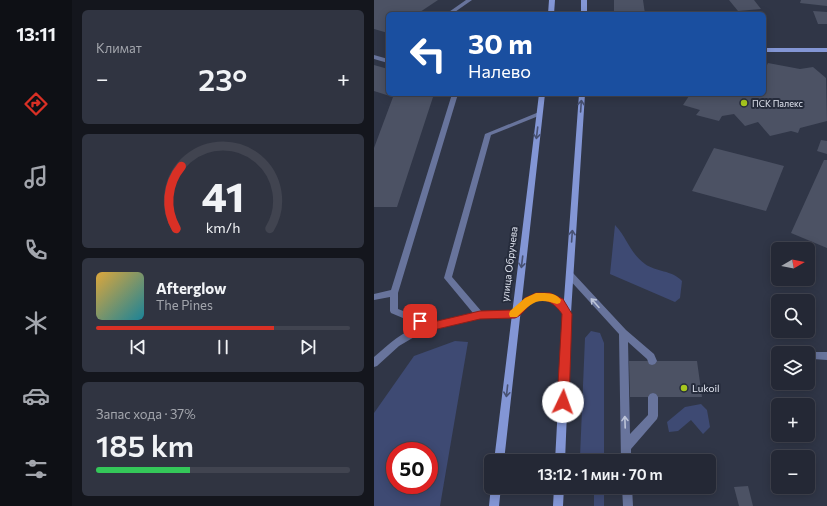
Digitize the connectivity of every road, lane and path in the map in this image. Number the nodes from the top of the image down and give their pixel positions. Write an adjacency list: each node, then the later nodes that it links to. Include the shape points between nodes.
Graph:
1 (469, 0): 4 (street)
2 (552, 0): 5 (main road)
3 (584, 0): 6 (main road)
4 (452, 12)
5 (551, 12)
6 (584, 12)
7 (766, 50): 8 (main road)
8 (827, 50)
9 (374, 57): 10 (street)
10 (386, 60)
11 (454, 96): 16 (street)
12 (542, 96): 14 (main road, улица Обручева)
13 (582, 96): 15 (main road, one-way to 13)
14 (540, 114): 18 (main road, улица Обручева, one-way to 18); 20 (street, via 488,134 448,278)
15 (570, 274): 19 (main road); 22 (street, one-way to 15)
16 (394, 293): 17 (street); 21 (street, via 394,312)
17 (374, 297)
18 (515, 314): 19 (street, via 529,300 544,296 559,302); 20 (street); 29 (main road, улица Обручева, one-way to 29)
19 (567, 314): 30 (main road)
20 (480, 315): 21 (street)
21 (433, 326): 26 (street, via 419,330 396,343)
22 (623, 333): 25 (street, via 651,357); 28 (street, one-way to 22)
23 (816, 356): 24 (street)
24 (827, 356)
25 (652, 361)
26 (374, 363)
27 (652, 397): 28 (street, via 653,416)
28 (626, 447): 31 (street)
29 (500, 454)
30 (560, 454)
31 (626, 454)
32 (495, 494): 35 (main road)
33 (559, 494): 36 (main road)
34 (627, 494): 37 (street)
35 (494, 506)
36 (558, 506)
37 (628, 506)

